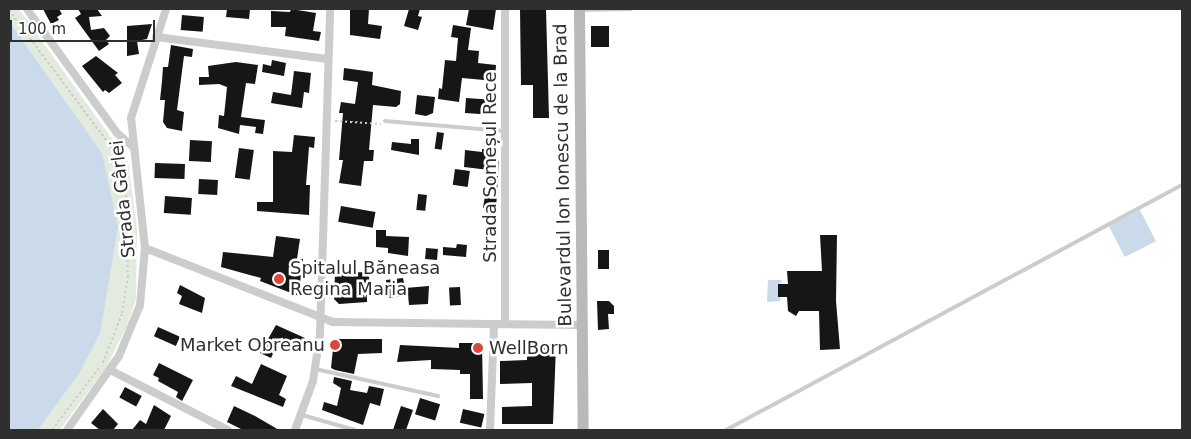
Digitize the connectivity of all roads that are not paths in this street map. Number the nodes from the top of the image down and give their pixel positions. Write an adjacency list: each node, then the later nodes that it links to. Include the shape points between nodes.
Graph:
1 (27, 9): 11 (street, via 117,133)
2 (166, 9): 7 (street, Strada Gârlei)
3 (330, 9): 8 (street)
4 (505, 9): 10 (street, Strada Someșul Rece)
5 (578, 9): 6 (lane); 17 (main road, Bulevardul Ion Ionescu de la Brad)
6 (631, 9)
7 (156, 37): 8 (street); 11 (street, Strada Gârlei, via 130,118)
8 (328, 59): 14 (street)
9 (384, 121): 10 (lane)
10 (504, 131): 16 (street, Strada Someșul Rece)
11 (133, 147): 13 (street, Strada Gârlei)
12 (1182, 185): 28 (lane)
13 (146, 248): 14 (street); 19 (street, Strada Gârlei, via 143,290 136,321)
14 (320, 318): 15 (street, via 350,322); 18 (street)
15 (494, 324): 16 (street); 26 (street)
16 (505, 324): 17 (street)
17 (582, 326): 27 (main road, Bulevardul Ion Ionescu de la Brad)
18 (315, 369): 20 (lane); 21 (street)
19 (110, 370): 22 (street, Strada Gârlei); 23 (street)
20 (438, 396)
21 (302, 415): 24 (street); 25 (lane)
22 (67, 430)
23 (228, 430)
24 (295, 430)
25 (355, 430)
26 (490, 430)
27 (583, 430)
28 (726, 430)

